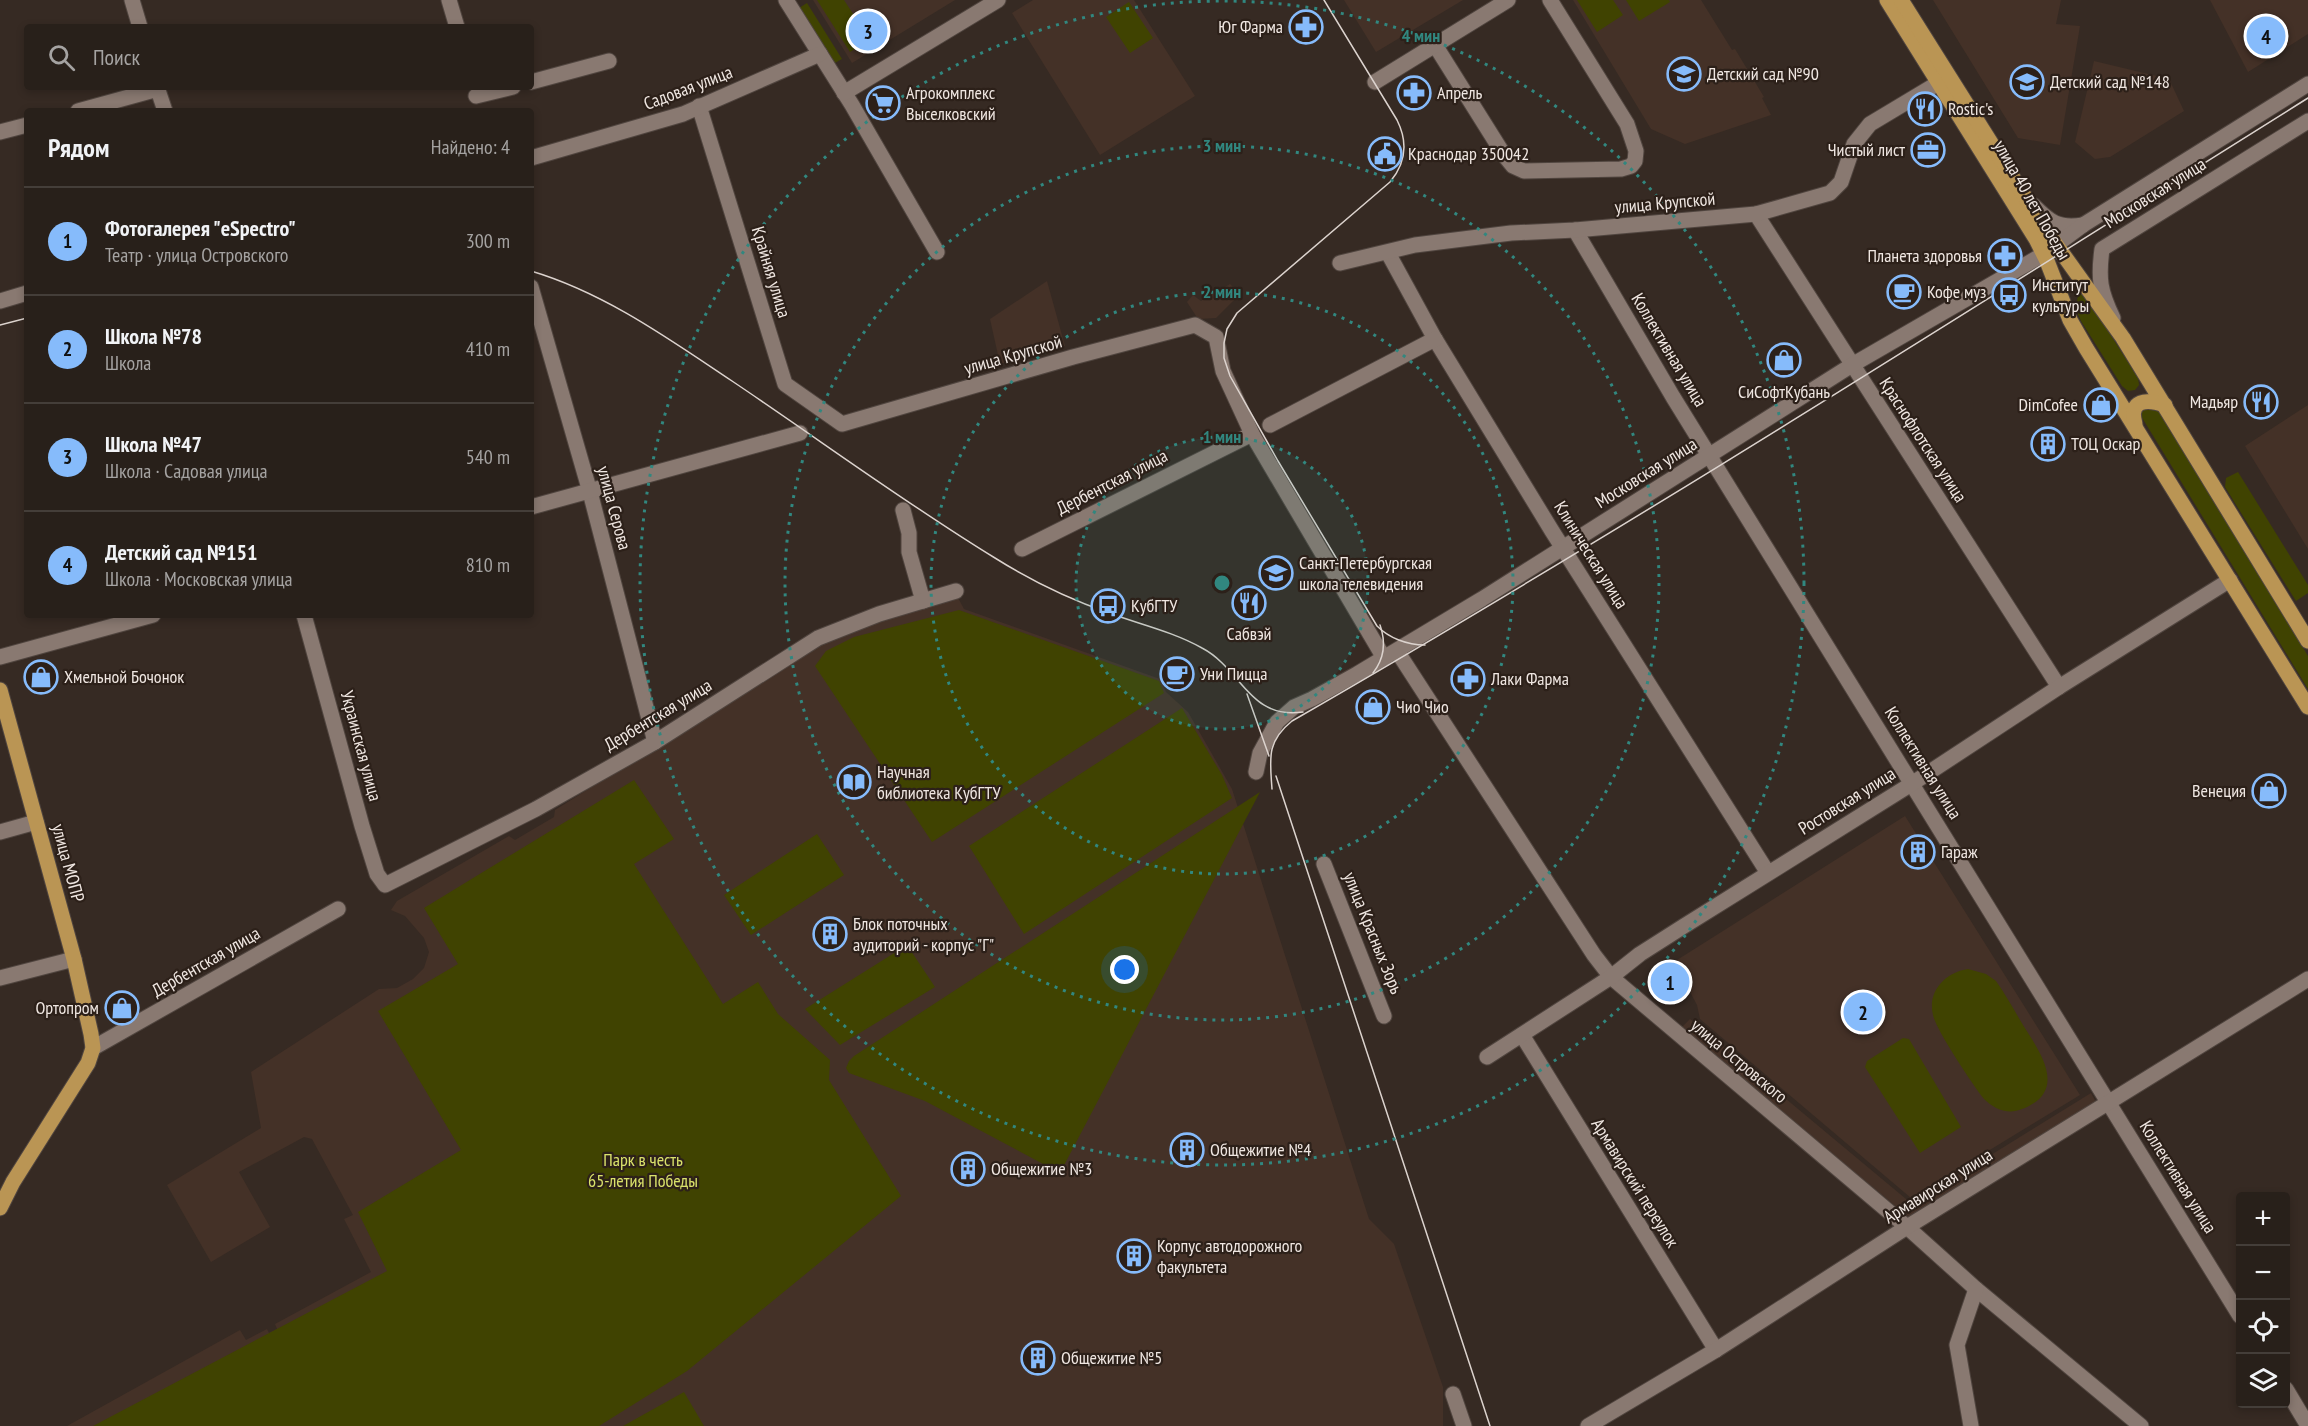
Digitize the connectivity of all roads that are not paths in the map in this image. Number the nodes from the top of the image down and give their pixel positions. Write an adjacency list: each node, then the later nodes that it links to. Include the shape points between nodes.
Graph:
1 (132, 0): 9 (street)
2 (449, 0): 10 (street)
3 (786, 0): 12 (street)
4 (999, 0): 21 (street)
5 (1508, 0): 11 (street)
6 (1550, 0): 11 (street, via 1627,124 1636,151 1631,166 1524,171 1513,166)
7 (1887, 0): 16 (main road, улица 40 лет Победы)
8 (1901, 0): 30 (main road, улица 40 лет Победы)
9 (139, 24)
10 (456, 24)
11 (1435, 45): 15 (street)
12 (820, 54): 21 (street); 22 (street, Садовая улица)
13 (609, 61): 14 (street)
14 (534, 81)
15 (1375, 82)
16 (1940, 82): 31 (street, улица Крупской, via 1870,124 1854,144 1841,182 1830,193); 34 (main road, улица 40 лет Победы)
17 (2308, 84): 32 (street, Московская улица)
18 (151, 90): 23 (street)
19 (159, 90): 24 (street)
20 (475, 91): 25 (street)
21 (844, 93): 35 (street)
22 (699, 106): 29 (street, Садовая улица, via 662,121); 46 (street, Крайняя улица, via 785,384)
23 (88, 108)
24 (164, 108)
25 (479, 108)
26 (2308, 121): 42 (street, Московская улица, via 2102,249 2101,292)
27 (24, 126): 28 (street)
28 (0, 132)
29 (534, 157)
30 (2026, 198): 32 (street, Московская улица, via 2058,225); 34 (main road, улица 40 лет Победы)
31 (1756, 213): 33 (street, улица Крупской); 44 (street, Краснофлотская улица)
32 (2083, 225): 34 (street, Московская улица)
33 (1575, 230): 36 (street, улица Крупской, via 1512,233 1415,245); 51 (street, Коллективная улица)
34 (2050, 249): 42 (main road, улица 40 лет Победы); 44 (street, Московская улица); 47 (main road, улица 40 лет Победы, via 2070,320)
35 (937, 252)
36 (1388, 253): 37 (street, улица Крупской); 43 (street, Клиническая улица)
37 (1340, 263)
38 (24, 294): 40 (street)
39 (534, 297): 52 (street, улица Серова)
40 (0, 301)
41 (1195, 325): 46 (street, улица Крупской); 50 (street, улица Островского, via 1216,337 1223,371)
42 (2123, 338): 45 (main road, улица 40 лет Победы)
43 (1435, 339): 48 (street); 55 (street, Клиническая улица)
44 (1852, 365): 51 (street, Московская улица); 65 (street, Краснофлотская улица)
45 (2165, 405): 47 (main road, via 2149,400 2139,404 2133,413); 62 (main road, улица 40 лет Победы)
46 (842, 424)
47 (2135, 424): 57 (main road, улица 40 лет Победы)
48 (1270, 425)
49 (800, 433): 52 (street)
50 (1252, 434): 56 (street, Дербентская улица); 63 (street, улица Островского)
51 (1710, 456): 55 (street, Московская улица); 71 (street, Коллективная улица)
52 (590, 492): 53 (street); 69 (street, улица Серова)
53 (534, 506)
54 (903, 510): 59 (street, via 909,552)
55 (1563, 548): 63 (street, Московская улица); 75 (street, Клиническая улица)
56 (1022, 549)
57 (2230, 580): 65 (street, Ростовская улица); 67 (main road, улица 40 лет Победы)
58 (956, 591): 59 (street, Дербентская улица)
59 (923, 601): 69 (street, Дербентская улица, via 818,638)
60 (142, 618): 64 (street)
61 (305, 618): 76 (street, Украинская улица, via 362,826 377,874)
62 (2308, 641)
63 (1390, 654): 70 (street, Московская улица, via 1286,713 1260,753); 79 (street, улица Островского)
64 (0, 657)
65 (2059, 687): 71 (street, Ростовская улица)
66 (0, 690): 72 (main road, улица МОПР)
67 (2303, 694): 68 (main road, улица 40 лет Победы)
68 (2308, 707)
69 (655, 742): 76 (street, Дербентская улица, via 536,809)
70 (1256, 772)
71 (1912, 783): 75 (street, Ростовская улица); 86 (street, Коллективная улица)
72 (36, 822): 73 (street); 78 (main road, улица МОПР)
73 (0, 832)
74 (1324, 864): 82 (street, улица Красных Зорь)
75 (1768, 873): 79 (street, Ростовская улица, via 1640,954)
76 (385, 885)
77 (338, 909): 84 (street, Дербентская улица)
78 (74, 959): 80 (street); 84 (main road, улица МОПР)
79 (1611, 977): 83 (street, Ростовская улица); 88 (street, улица Островского)
80 (0, 978)
81 (2308, 979): 86 (street, Армавирская улица)
82 (1384, 1016)
83 (1522, 1035): 85 (street, Ростовская улица); 91 (street, Армавирский переулок)
84 (93, 1048): 87 (main road, via 88,1063)
85 (1487, 1057)
86 (2109, 1104): 88 (street, Армавирская улица); 90 (street, Коллективная улица)
87 (0, 1208)
88 (1907, 1227): 89 (street, улица Островского); 91 (street, Армавирская улица)
89 (1977, 1289): 97 (street, via 1957,1345); 98 (street, улица Островского)
90 (2236, 1308)
91 (1716, 1350): 96 (street, Армавирская улица)
92 (1453, 1394): 95 (street)
93 (2290, 1395): 94 (street)
94 (2306, 1421): 99 (street)
95 (1464, 1426)
96 (1588, 1426)
97 (1971, 1426)
98 (2141, 1426)
99 (2290, 1426)

